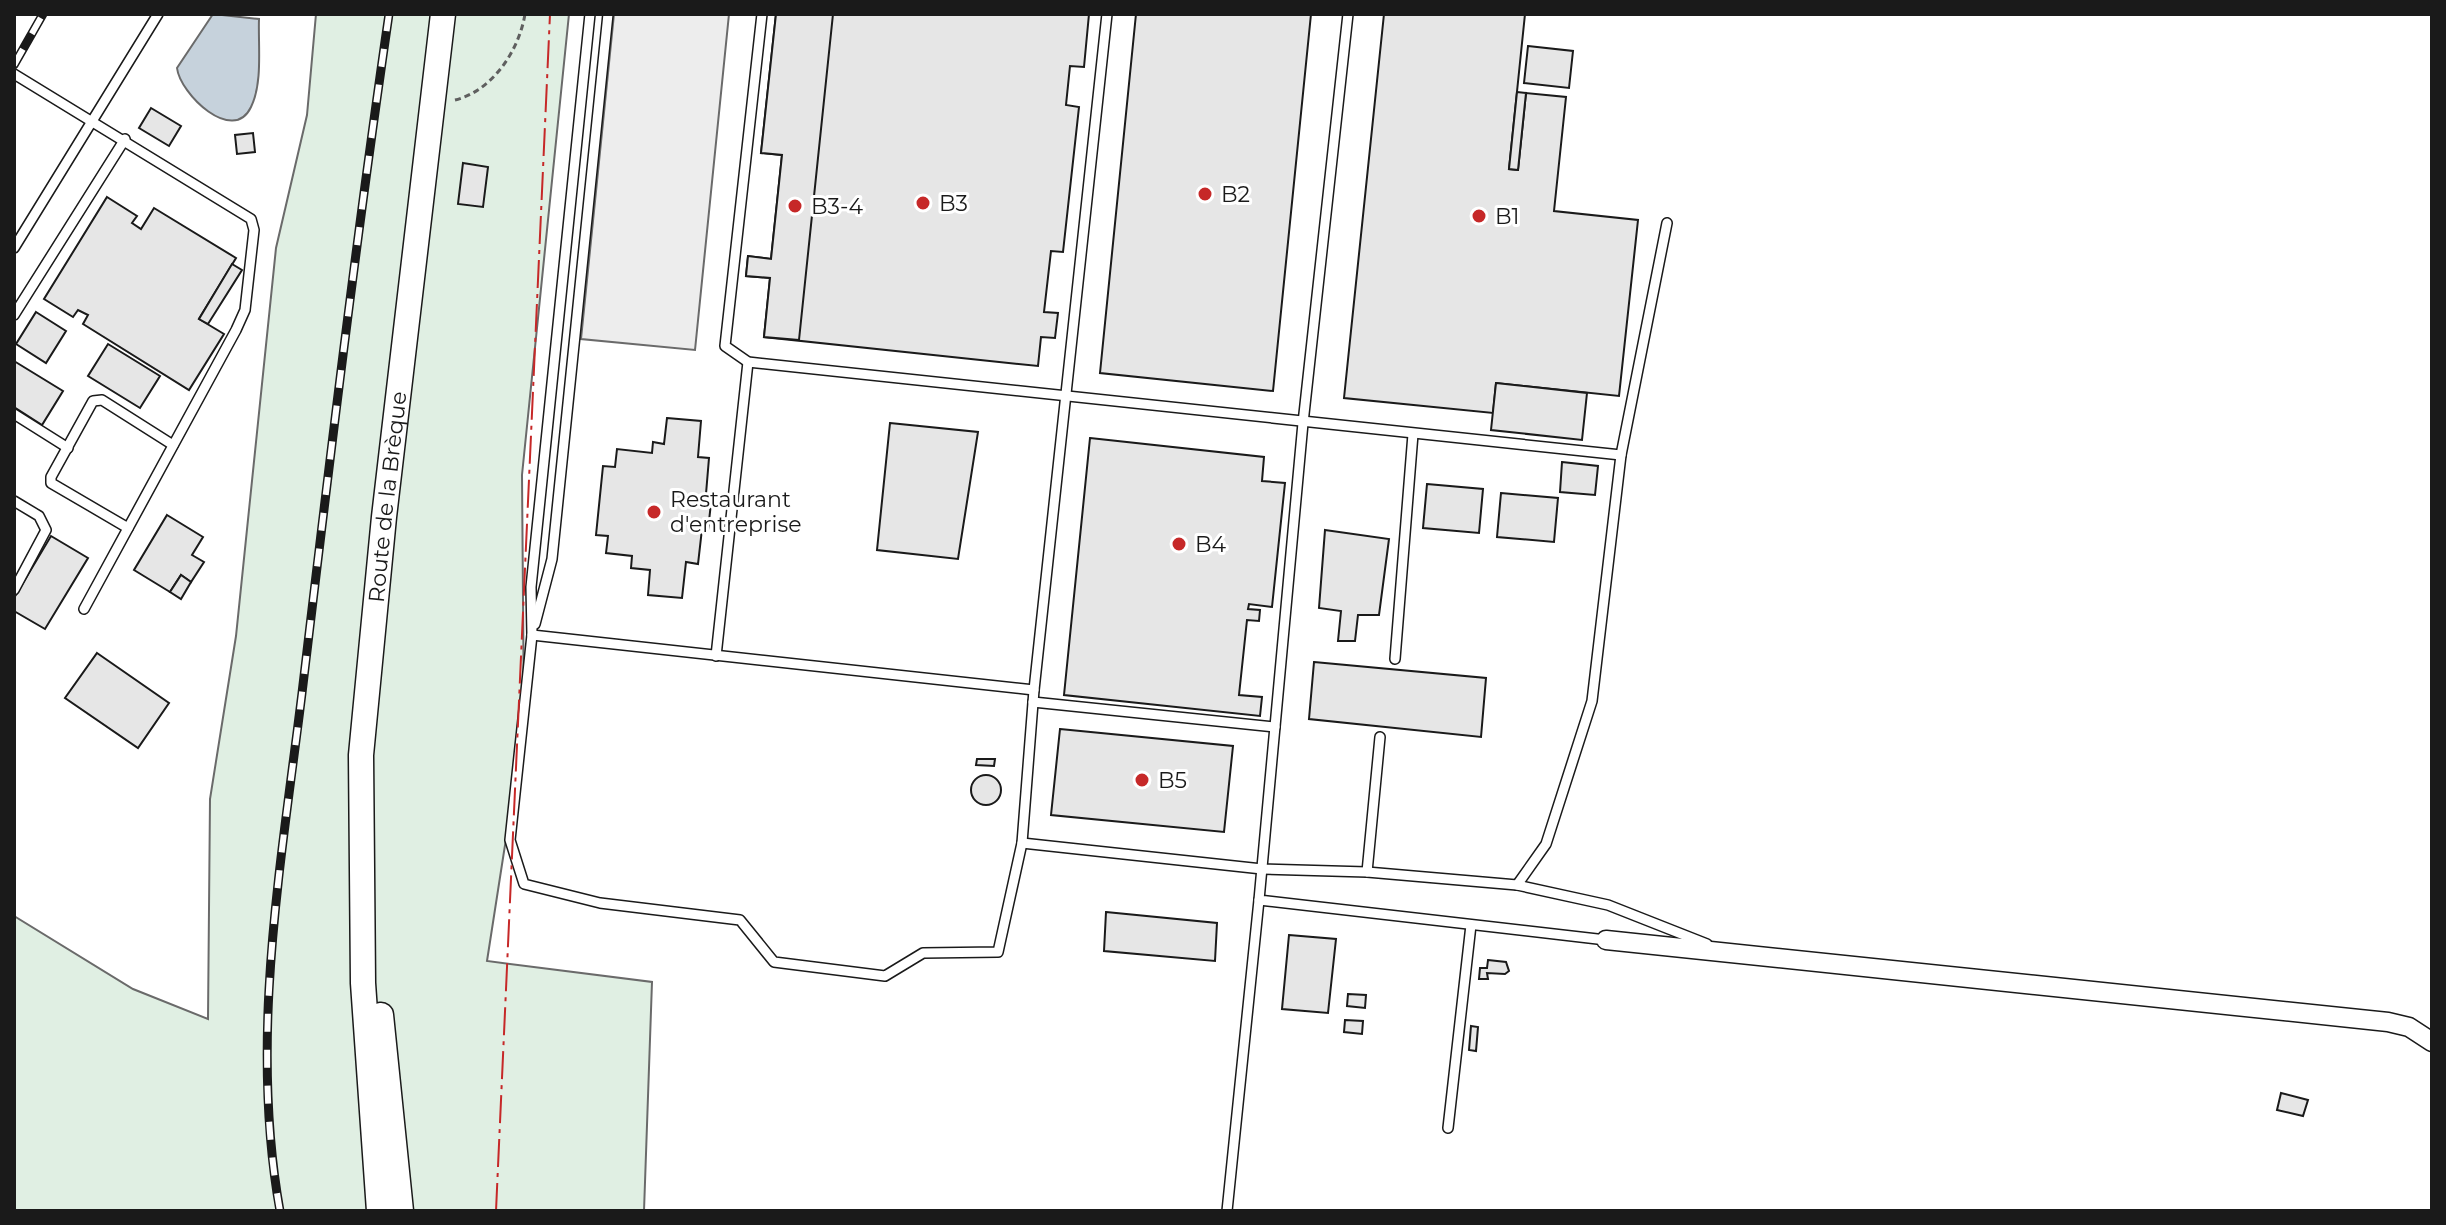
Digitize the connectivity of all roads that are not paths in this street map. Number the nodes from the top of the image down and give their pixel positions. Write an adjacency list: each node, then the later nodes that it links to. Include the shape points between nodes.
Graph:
1 (158, 14): 9 (lane)
2 (443, 14): 33 (main road, Route de la Brèque, via 376,594)
3 (590, 14): 26 (lane, via 531,587)
4 (608, 14): 26 (lane, via 552,559)
5 (762, 14): 14 (lane, via 725,346)
6 (1107, 14): 15 (lane)
7 (1348, 14): 17 (lane)
8 (14, 74): 9 (lane)
9 (92, 119): 10 (lane); 12 (lane)
10 (125, 139): 13 (lane); 19 (lane, via 251,219 254,230 245,310)
11 (1667, 223): 21 (lane)
12 (14, 248)
13 (14, 315)
14 (748, 362): 15 (lane); 27 (lane)
15 (1066, 396): 17 (lane); 29 (lane)
16 (14, 414): 20 (lane)
17 (1303, 423): 18 (lane); 31 (lane)
18 (1413, 434): 21 (lane); 28 (lane)
19 (173, 445): 20 (lane, via 102,400 93,401); 23 (lane)
20 (68, 448): 23 (lane, via 51,483)
21 (1621, 455): 37 (lane, via 1592,701 1546,844)
22 (14, 501): 24 (lane, via 39,516 46,530)
23 (128, 528): 25 (lane)
24 (14, 590)
25 (84, 609)
26 (532, 635): 27 (lane); 34 (lane, via 510,840 524,884 600,903 740,920 774,962 885,976 923,953 998,952)
27 (716, 656): 29 (lane)
28 (1395, 659)
29 (1034, 690): 30 (lane)
30 (1033, 702): 31 (lane); 34 (lane)
31 (1275, 727): 35 (lane)
32 (1380, 737): 36 (lane)
33 (360, 818): 44 (main road, Route de la Brèque, via 363,983); 45 (main road)
34 (1022, 843): 35 (lane)
35 (1262, 869): 36 (lane); 38 (lane)
36 (1367, 872): 37 (lane)
37 (1517, 885): 41 (lane, via 1608,905)
38 (1259, 900): 39 (lane); 46 (lane)
39 (1471, 925): 40 (lane); 43 (lane)
40 (1606, 940): 41 (street)
41 (1731, 953): 42 (street, via 2388,1022 2409,1027)
42 (2432, 1042)
43 (1448, 1128)
44 (379, 1211)
45 (401, 1211)
46 (1227, 1211)

